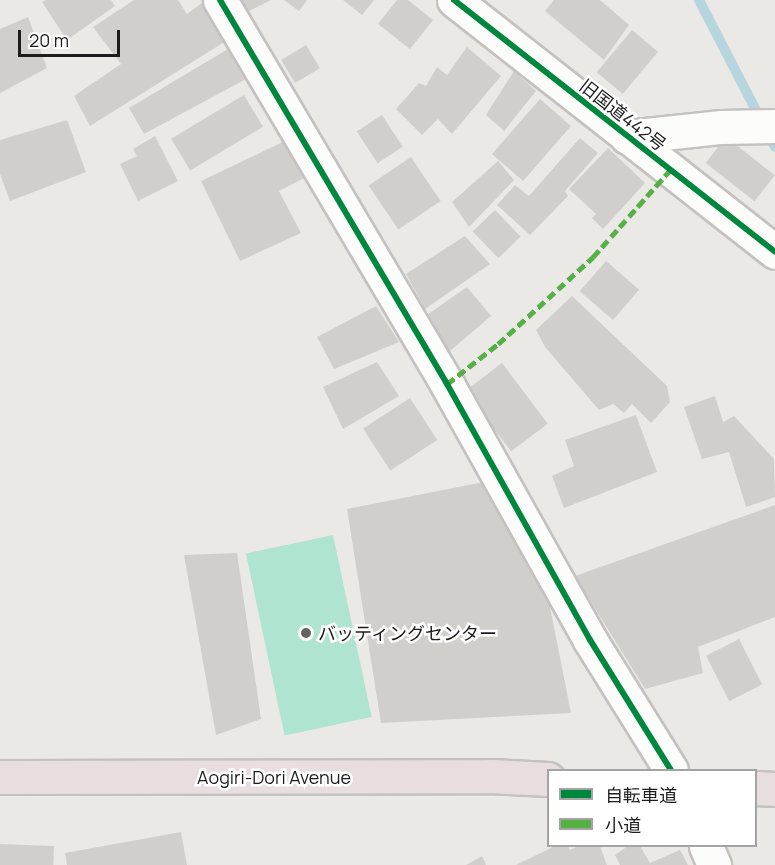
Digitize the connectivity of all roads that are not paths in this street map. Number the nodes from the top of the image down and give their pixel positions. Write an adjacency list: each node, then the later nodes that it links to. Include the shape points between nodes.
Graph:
1 (220, 0): 6 (street, via 447,384 590,640)
2 (454, 0): 4 (street, 旧国道442号)
3 (775, 126): 4 (street, via 721,127)
4 (627, 137): 5 (street, 旧国道442号)
5 (775, 252)
6 (670, 769)
7 (0, 777): 8 (highway, Aogiri-Dori Avenue)
8 (547, 779)
9 (757, 788): 10 (highway)
10 (775, 789)
11 (706, 847): 12 (street)
12 (714, 865)

